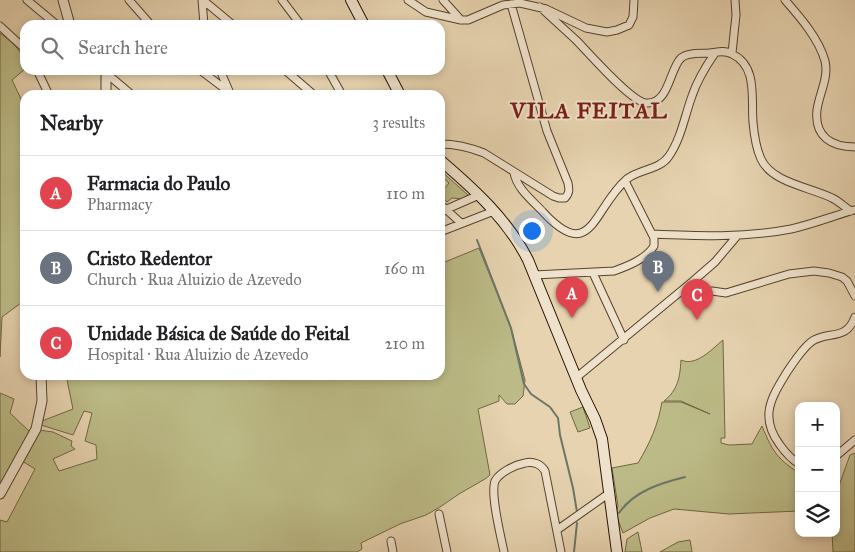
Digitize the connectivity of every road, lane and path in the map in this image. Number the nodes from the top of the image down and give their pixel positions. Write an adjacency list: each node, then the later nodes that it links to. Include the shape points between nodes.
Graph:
1 (27, 0): 14 (street)
2 (63, 0): 15 (street)
3 (129, 0): 16 (street)
4 (203, 0): 17 (street); 18 (street)
5 (282, 0): 19 (street)
6 (351, 0): 20 (main road)
7 (408, 0): 21 (street, via 426,12)
8 (443, 0): 21 (street)
9 (634, 0): 13 (street, via 633,17 628,25 606,32 586,28)
10 (735, 0): 25 (street)
11 (785, 0): 43 (street, via 812,36 826,63 817,111 821,132 829,142)
12 (511, 4): 13 (street); 21 (street); 45 (street, via 547,131 568,183 568,195 565,198 553,196)
13 (540, 7): 24 (street, via 642,103 660,97 682,58)
14 (51, 20)
15 (69, 20)
16 (147, 20)
17 (204, 20)
18 (228, 20)
19 (297, 20)
20 (361, 20)
21 (461, 20)
22 (0, 26): 23 (street)
23 (20, 44)
24 (715, 53): 25 (street); 46 (street, via 695,88 676,144 667,159)
25 (732, 53): 49 (street, via 747,66 754,130 765,167)
26 (39, 75): 34 (street)
27 (105, 75): 35 (street)
28 (110, 75): 36 (street)
29 (207, 75): 37 (street)
30 (222, 75): 38 (street)
31 (291, 75): 39 (street)
32 (331, 75): 40 (street)
33 (390, 75): 41 (main road)
34 (47, 90)
35 (106, 90)
36 (126, 90)
37 (227, 90)
38 (230, 90)
39 (308, 90)
40 (339, 90)
41 (397, 90)
42 (445, 144): 45 (street, via 457,144 484,153)
43 (855, 147)
44 (445, 164): 47 (main road)
45 (514, 173): 46 (street, via 521,188 547,216 574,234 586,231)
46 (625, 181): 54 (street)
47 (479, 195): 48 (street); 50 (main road)
48 (445, 210)
49 (853, 210): 55 (street, via 790,229)
50 (494, 211): 52 (street); 57 (main road, via 521,246)
51 (445, 212): 52 (street)
52 (461, 223): 53 (street)
53 (445, 230)
54 (653, 234): 55 (street); 56 (street, via 654,246 648,254 614,271)
55 (737, 236): 61 (street, via 715,262)
56 (593, 273): 57 (street); 61 (street)
57 (534, 275): 62 (main road)
58 (712, 291): 59 (street, via 726,293 789,274 814,271 842,277)
59 (855, 296)
60 (855, 317): 66 (street, via 850,328 816,339 807,346 776,389 768,410 770,429 782,448)
61 (624, 340): 62 (street)
62 (577, 377): 68 (main road, via 602,439)
63 (41, 380): 67 (street, via 42,401 36,429)
64 (855, 440): 65 (street)
65 (840, 453)
66 (795, 460)
67 (0, 494)
68 (608, 494): 70 (street); 76 (main road)
69 (439, 514): 73 (street)
70 (557, 530): 74 (street, via 545,471 537,463 526,463 502,474 494,486); 75 (street)
71 (391, 541): 72 (street)
72 (393, 552)
73 (447, 552)
74 (504, 552)
75 (561, 552)
76 (617, 552)

